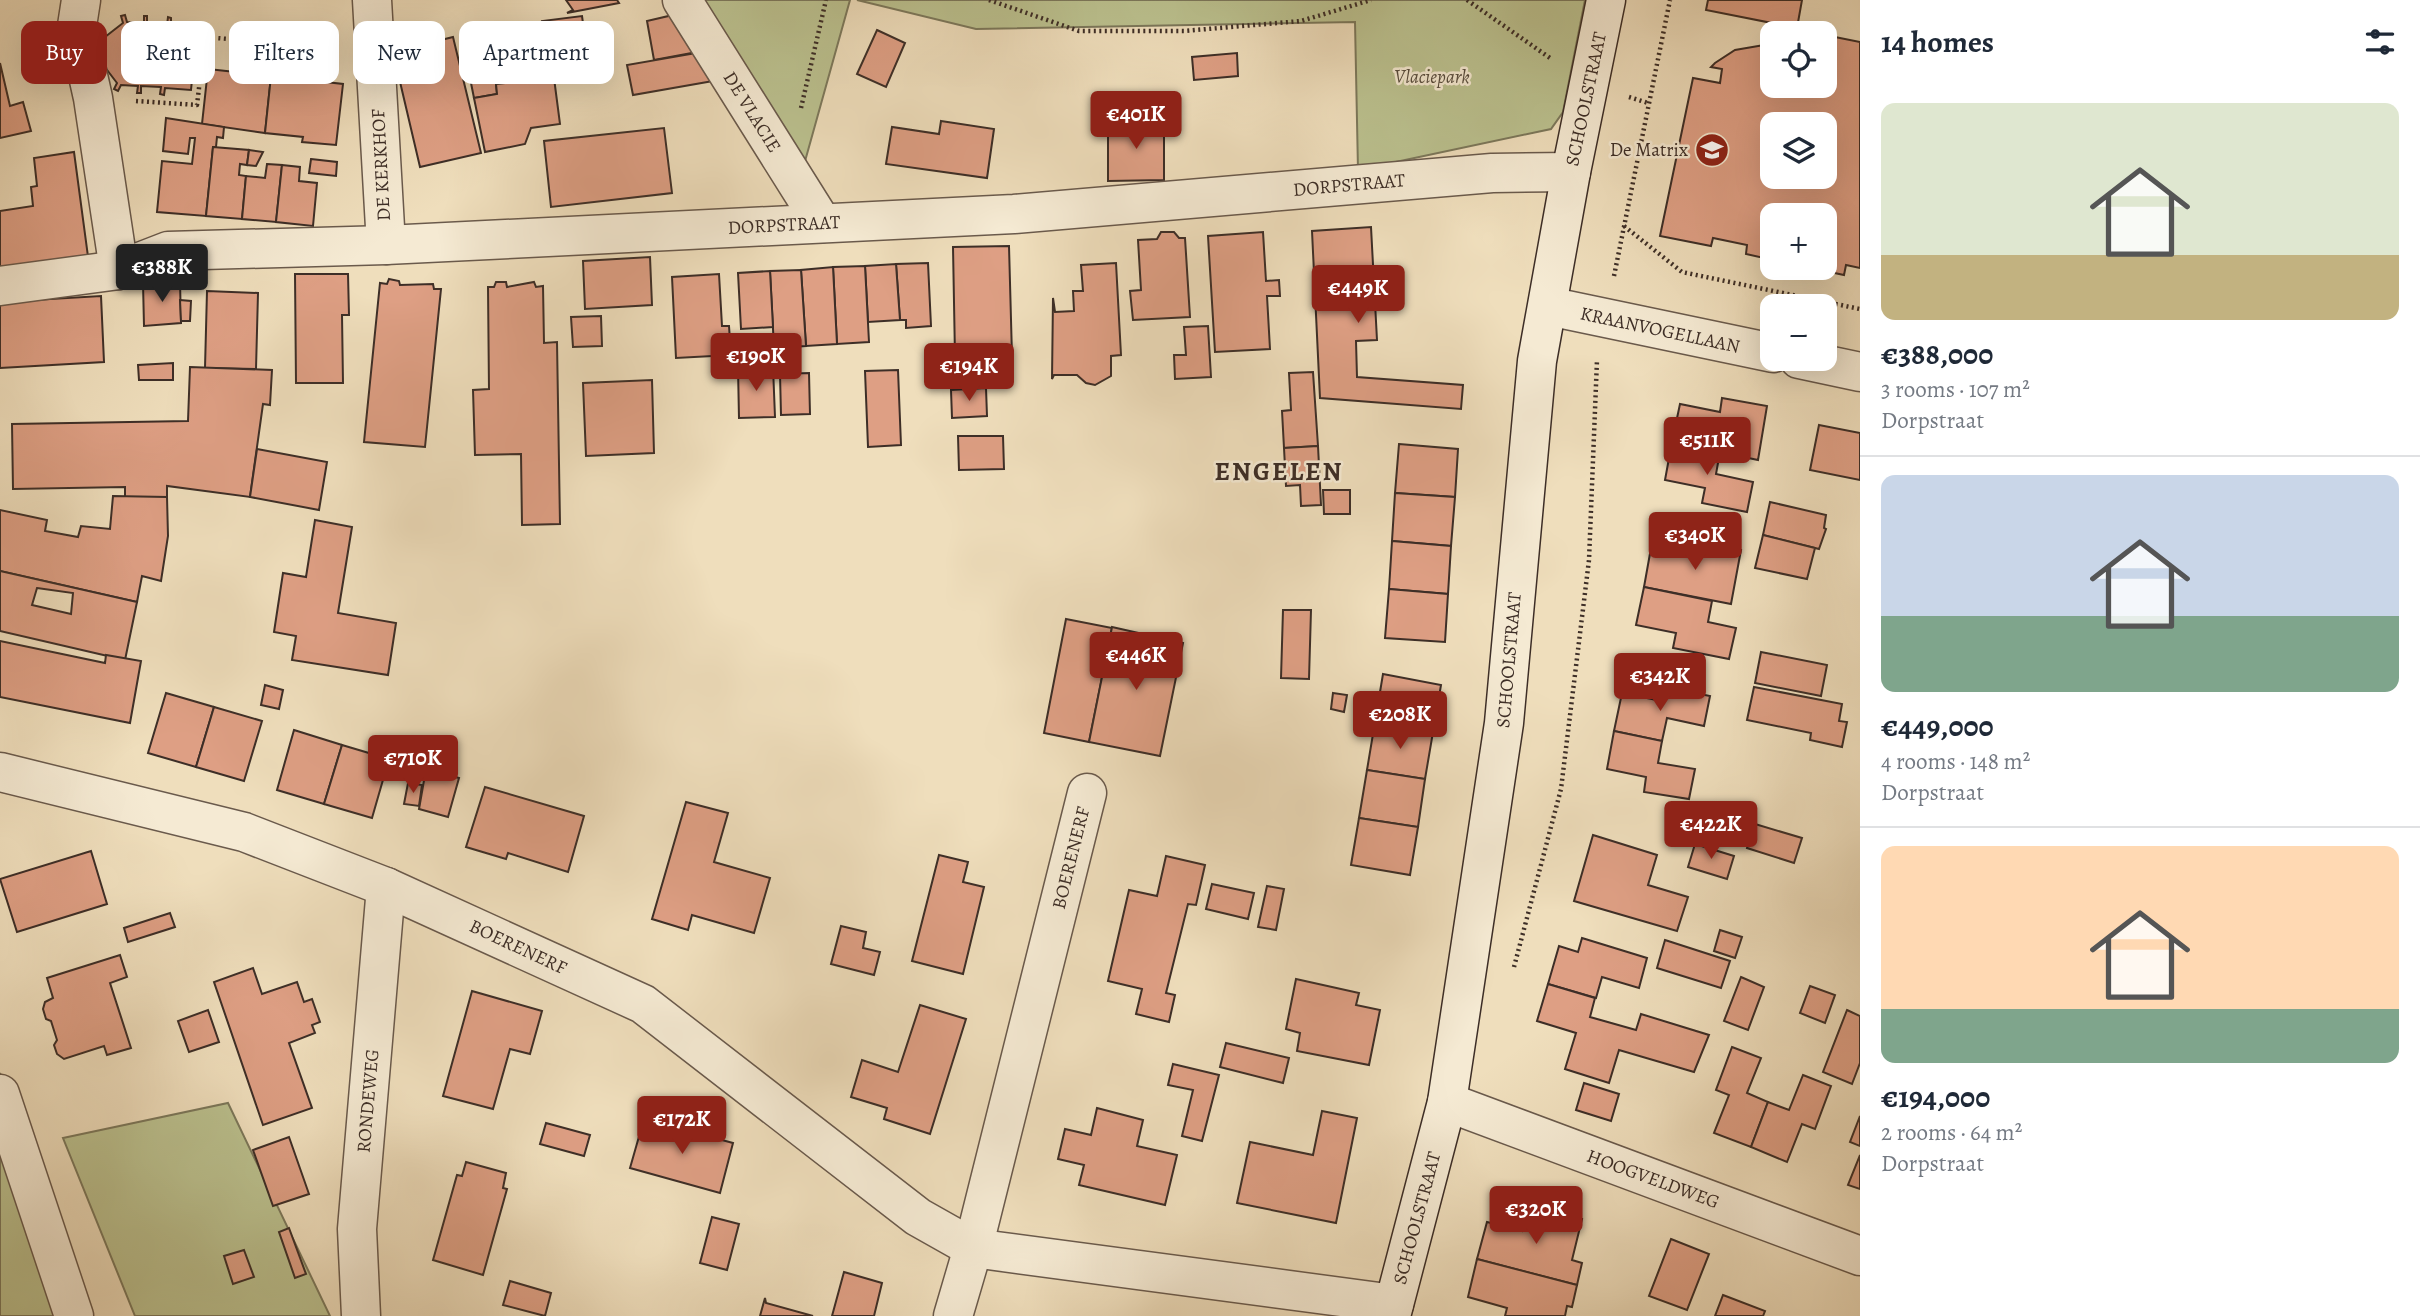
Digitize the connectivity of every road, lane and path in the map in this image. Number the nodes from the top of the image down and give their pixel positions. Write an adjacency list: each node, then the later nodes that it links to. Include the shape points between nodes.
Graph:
1 (81, 0): 14 (street, via 77,26)
2 (372, 0): 10 (street, DE KERKHOF)
3 (682, 0): 15 (street, DE VLACIE)
4 (826, 0): 15 (path)
5 (989, 0): 6 (path, via 1079,31 1184,32 1301,21)
6 (1371, 0)
7 (1468, 0): 13 (path)
8 (1606, 0): 13 (street, SCHOOLSTRAAT)
9 (1670, 0): 18 (path)
10 (373, 21)
11 (353, 50): 14 (path, via 205,37 197,105)
12 (376, 84): 19 (street, DE KERKHOF)
13 (1589, 85): 16 (street, SCHOOLSTRAAT)
14 (93, 98): 20 (street)
15 (787, 167): 17 (street, DE VLACIE)
16 (1571, 173): 17 (street, DORPSTRAAT, via 1492,173 1014,214); 22 (street, SCHOOLSTRAAT)
17 (822, 223): 19 (street, DORPSTRAAT)
18 (1624, 226): 23 (path, via 1682,272); 24 (path)
19 (386, 245): 20 (street, DORPSTRAAT, via 168,251)
20 (119, 270): 21 (street, DORPSTRAAT)
21 (0, 286)
22 (1548, 306): 24 (street, KRAANVOGELLAAN); 33 (street, SCHOOLSTRAAT, via 1536,374 1504,723)
23 (1860, 309)
24 (1606, 318): 25 (street, KRAANVOGELLAAN); 31 (path, via 1596,365 1589,560 1561,789)
25 (1760, 350)
26 (1837, 367): 27 (street)
27 (1860, 372)
28 (0, 772): 30 (street, BOERENERF, via 244,832)
29 (1087, 793): 34 (street, BOERENERF)
30 (386, 887): 34 (street, BOERENERF, via 642,1004 918,1217); 38 (street, RONDEWEG, via 357,1230)
31 (1511, 978)
32 (0, 1094): 37 (street)
33 (1447, 1102): 35 (street, HOOGVELDWEG); 36 (street, SCHOOLSTRAAT)
34 (974, 1248): 36 (street, BOERENERF); 39 (street)
35 (1860, 1256)
36 (1393, 1310)
37 (74, 1316)
38 (361, 1316)
39 (953, 1316)

